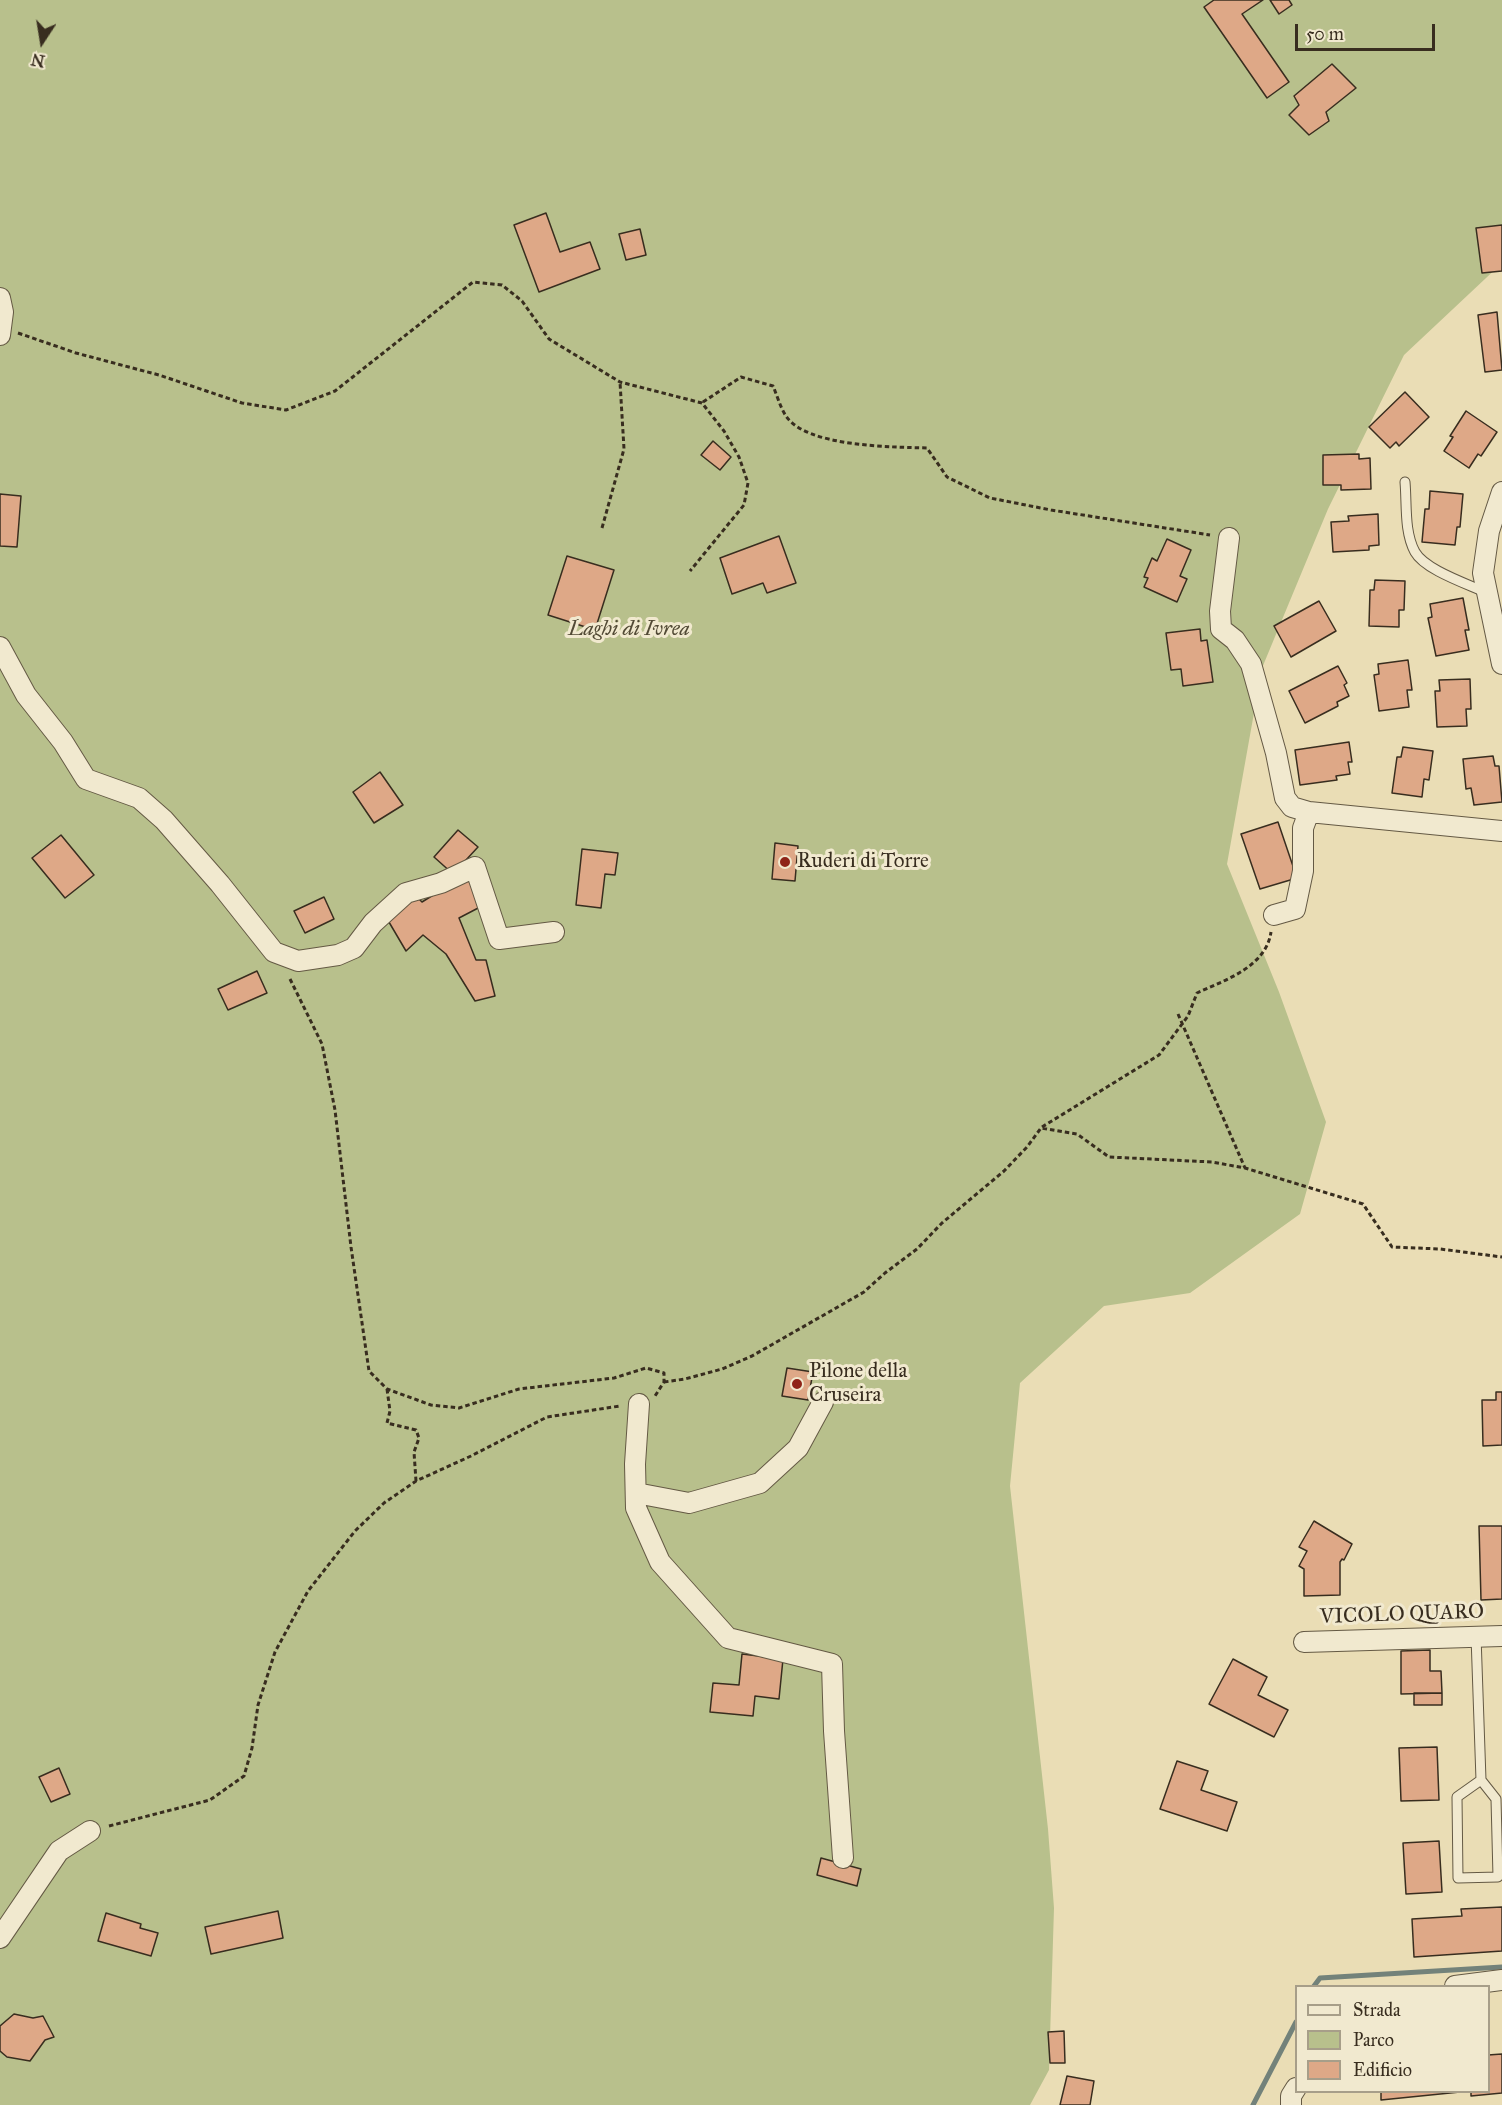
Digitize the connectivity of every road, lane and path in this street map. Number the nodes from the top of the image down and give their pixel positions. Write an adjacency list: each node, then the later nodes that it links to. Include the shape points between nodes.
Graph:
1 (0, 298): 2 (street)
2 (1, 331): 3 (path, via 159,375 242,403 286,410 335,392 473,282 502,285 522,301 549,339)
3 (620, 382): 4 (path); 7 (path, via 624,449)
4 (702, 402): 8 (path, via 741,377 772,386 786,417 805,432 835,441 927,448 946,477 990,498); 9 (path, via 739,457 748,483 744,504)
5 (1405, 482): 10 (lane, via 1410,539 1416,553 1427,565)
6 (1502, 492): 10 (street, via 1489,531 1483,573)
7 (602, 528)
8 (1230, 538): 13 (street, via 1221,629 1235,640 1251,663 1285,798 1292,807)
9 (690, 572)
10 (1487, 593): 12 (street)
11 (0, 647): 17 (street, via 26,695 86,779 139,798 164,820)
12 (1502, 664)
13 (1309, 812): 14 (street); 15 (street, via 1303,828 1303,871 1295,909)
14 (1502, 831)
15 (1274, 915): 19 (path, via 1270,943 1255,962 1197,993)
16 (554, 932): 17 (street, via 499,939 475,867 406,893 354,948 338,955 298,961)
17 (274, 952): 24 (path, via 322,1044 335,1110 369,1371)
18 (1178, 1014): 19 (path)
19 (1182, 1023): 20 (path, via 1159,1055); 21 (path)
20 (1041, 1128): 21 (path, via 1077,1134 1109,1157 1212,1162); 23 (path, via 1004,1171 864,1292 752,1356 722,1369)
21 (1245, 1168): 22 (path, via 1363,1204 1392,1247)
22 (1502, 1257)
23 (664, 1382): 24 (path, via 664,1373 646,1368 602,1380 519,1389 459,1408 431,1405); 26 (path, via 657,1395)
24 (387, 1389): 27 (path, via 387,1424 416,1430 419,1438 414,1452)
25 (823, 1402): 28 (street, via 798,1448 760,1483 689,1503)
26 (639, 1404): 27 (path, via 547,1417); 28 (street)
27 (416, 1481): 33 (path, via 384,1503 355,1531 308,1591 275,1652 258,1705 252,1748 243,1776 210,1800)
28 (636, 1493): 34 (street, via 636,1508 660,1562 728,1638 832,1664)
29 (1476, 1636): 30 (street, VICOLO QUARO); 31 (street, VICOLO QUARO); 32 (lane)
30 (1502, 1636)
31 (1304, 1642)
32 (1481, 1780): 32 (lane, via 1496,1799 1498,1877 1458,1878 1457,1797)
33 (90, 1831): 35 (street, via 60,1851)
34 (843, 1858)
35 (0, 1938)
36 (1502, 1980): 37 (street)
37 (1463, 1985)
38 (1295, 2090): 39 (street)
39 (1291, 2105)

